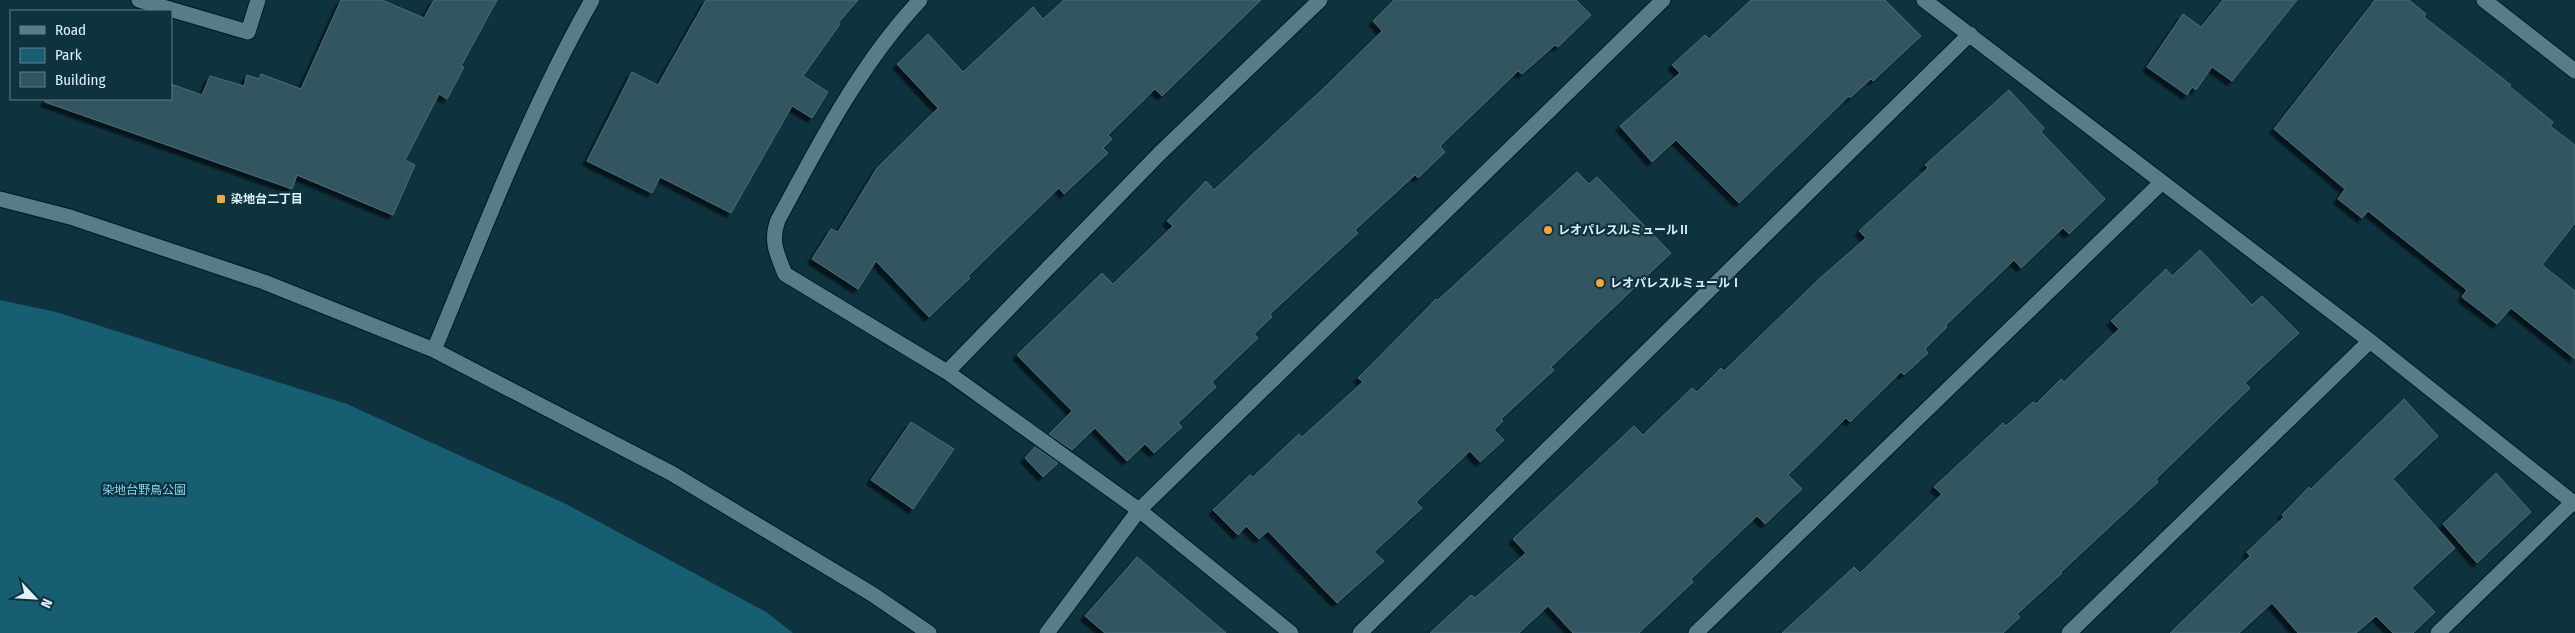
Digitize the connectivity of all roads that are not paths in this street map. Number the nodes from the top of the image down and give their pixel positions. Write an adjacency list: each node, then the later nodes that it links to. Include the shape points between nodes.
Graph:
1 (139, 0): 2 (street, via 248,32)
2 (258, 0)
3 (592, 0): 14 (street, via 563,50 520,145)
4 (920, 0): 15 (street, via 853,86 773,233 785,274)
5 (1320, 0): 15 (street, via 1160,153)
6 (1663, 0): 17 (street)
7 (1924, 0): 9 (street)
8 (2484, 0): 10 (street)
9 (1970, 34): 11 (street); 21 (street)
10 (2575, 72)
11 (2161, 182): 13 (street); 22 (street)
12 (0, 199): 14 (street, via 70,217 264,282)
13 (2370, 341): 16 (street); 23 (street)
14 (434, 350): 18 (street, via 671,473 872,594)
15 (948, 372): 17 (street)
16 (2574, 503): 24 (street)
17 (1139, 510): 19 (street); 20 (street)
18 (929, 633)
19 (1047, 633)
20 (1291, 633)
21 (1360, 633)
22 (1696, 633)
23 (2069, 633)
24 (2438, 633)

